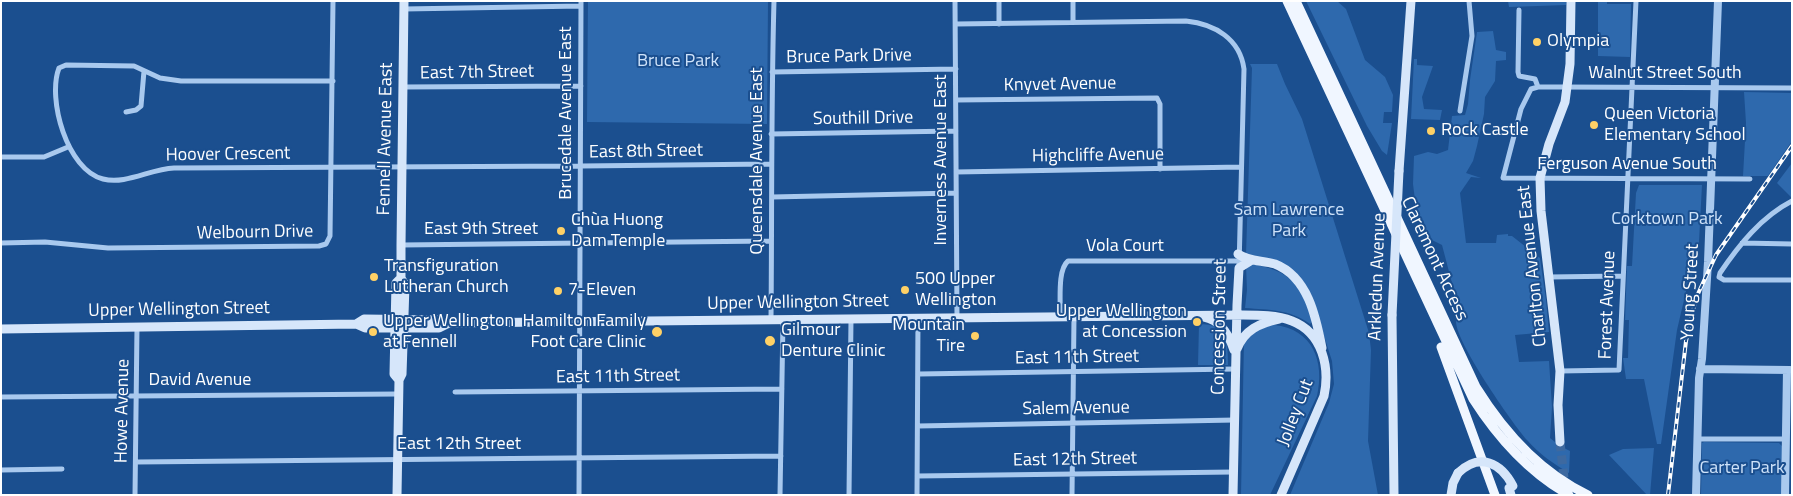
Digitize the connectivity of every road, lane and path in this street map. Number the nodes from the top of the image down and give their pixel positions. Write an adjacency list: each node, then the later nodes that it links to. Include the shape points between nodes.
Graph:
1 (333, 1): 22 (street, Welbourn Drive)
2 (774, 1): 21 (street, Queensdale Avenue East)
3 (955, 1): 17 (street, Inverness Avenue East)
4 (999, 1): 18 (street)
5 (1073, 1): 16 (street)
6 (1287, 1): 58 (main road, Claremont Access)
7 (1296, 1): 125 (main road, Claremont Access, via 1476,387 1504,428 1521,446 1552,474)
8 (1411, 1): 120 (main road, Arkledun Avenue, bridge, via 1392,315)
9 (1469, 1): 31 (street, via 1472,36)
10 (1571, 1): 26 (main road, Charlton Avenue East)
11 (1636, 1): 27 (street, Forest Avenue)
12 (1718, 1): 28 (street, Young Street)
13 (581, 4): 14 (street); 23 (street, Brucedale Avenue East)
14 (404, 5): 24 (main road, Fennell Avenue East)
15 (1519, 10): 25 (street, via 1518,72 1519,76 1535,79)
16 (1073, 22): 18 (street); 40 (street, Concession Street, via 1192,22 1227,36 1240,53 1244,70)
17 (956, 24): 18 (street); 19 (street, Inverness Avenue East)
18 (999, 24)
19 (956, 69): 21 (street, Bruce Park Drive); 30 (street, Inverness Avenue East)
20 (144, 71): 22 (street, Hoover Crescent, via 180,81); 32 (street, via 141,106); 35 (street, Hoover Crescent, via 134,66 66,65 59,68 56,74 58,114)
21 (772, 72): 34 (street, Queensdale Avenue East)
22 (333, 81): 41 (street, Welbourn Drive)
23 (581, 86): 24 (street, East 7th Street); 38 (street, Brucedale Avenue East)
24 (403, 87): 39 (main road, Fennell Avenue East)
25 (1538, 87): 26 (street, Walnut Street South); 44 (street, Ferguson Avenue South, via 1530,89 1524,101 1503,178)
26 (1567, 87): 27 (street, Walnut Street South); 44 (main road, Charlton Avenue East, via 1562,113)
27 (1633, 87): 28 (street, Walnut Street South); 45 (street, Forest Avenue)
28 (1715, 87): 29 (street, Walnut Street South); 46 (street, Young Street)
29 (1792, 88)
30 (956, 100): 33 (street, Inverness Avenue East); 42 (street, Knyvet Avenue, via 1157,98 1160,104)
31 (1460, 111)
32 (126, 112)
33 (956, 131): 34 (street, Southill Drive); 43 (street, Inverness Avenue East)
34 (771, 134): 37 (street, Queensdale Avenue East)
35 (68, 147): 36 (street, via 44,157); 41 (street, Hoover Crescent, via 78,164 103,180 118,180 162,168)
36 (1, 157)
37 (770, 164): 38 (street, East 8th Street); 49 (street, Queensdale Avenue East)
38 (581, 166): 39 (street, East 8th Street); 53 (street, Brucedale Avenue East)
39 (402, 167): 41 (street, Hoover Crescent); 56 (main road, Fennell Avenue East)
40 (1241, 167): 42 (street, Highcliffe Avenue); 57 (street, Concession Street)
41 (332, 168): 52 (street, Welbourn Drive, via 330,236 321,246 108,248 45,242)
42 (1160, 169): 43 (street, Highcliffe Avenue)
43 (956, 172): 48 (street, Inverness Avenue East)
44 (1540, 178): 45 (street, Ferguson Avenue South); 60 (main road, Charlton Avenue East)
45 (1628, 178): 46 (street, Ferguson Avenue South); 59 (street, Forest Avenue)
46 (1710, 179): 47 (street, Ferguson Avenue South); 81 (street, Young Street, via 1708,270)
47 (1750, 179)
48 (956, 193): 49 (street); 68 (street, Inverness Avenue East)
49 (772, 196): 51 (street, Queensdale Avenue East)
50 (1792, 201): 54 (street, via 1756,227)
51 (771, 241): 53 (street, East 9th Street); 71 (street, Queensdale Avenue East)
52 (1, 243)
53 (580, 243): 56 (street, East 9th Street); 73 (street, Brucedale Avenue East)
54 (1742, 243): 55 (street); 62 (street, via 1720,273 1721,279)
55 (1792, 244)
56 (401, 245): 61 (main road, Fennell Avenue East)
57 (1239, 261): 64 (main road, Concession Street); 65 (street, Vola Court, via 1068,261 1062,272); 79 (main road, via 1270,263 1299,282 1314,314)
58 (1415, 276): 123 (main road); 124 (main road, Claremont Access, via 1484,417 1524,462)
59 (1623, 276): 60 (street); 82 (street, Forest Avenue, via 1619,370)
60 (1549, 277): 82 (main road, Charlton Avenue East)
61 (401, 278): 74 (main road, Fennell Avenue East, via 396,283); 75 (main road, Fennell Avenue East, via 405,285)
62 (1792, 280)
63 (1196, 315): 64 (main road, Upper Wellington Street); 66 (main road, Upper Wellington Street); 78 (main road, via 1219,324)
64 (1236, 315): 69 (main road, Jolley Cut); 78 (main road, Concession Street)
65 (1060, 316): 66 (main road, Upper Wellington Street); 68 (main road, Upper Wellington Street)
66 (1074, 317): 84 (street)
67 (918, 318): 68 (main road, Upper Wellington Street); 70 (main road, Upper Wellington Street); 85 (street)
68 (957, 318)
69 (1283, 318): 78 (main road, via 1248,331); 79 (main road, Jolley Cut, via 1308,332)
70 (851, 319): 72 (main road, Upper Wellington Street); 115 (street)
71 (771, 320): 72 (main road, Upper Wellington Street); 73 (main road, Upper Wellington Street)
72 (783, 320): 87 (street)
73 (580, 322): 75 (main road, Upper Wellington Street, via 449,323 439,328); 88 (street, Brucedale Avenue East)
74 (394, 323): 75 (main road, Upper Wellington Street); 76 (main road, Upper Wellington Street, via 364,319 356,324); 86 (main road, Fennell Avenue East, via 394,374)
75 (405, 323): 86 (main road, Fennell Avenue East)
76 (137, 327): 77 (main road, Upper Wellington Street); 91 (street, Howe Avenue)
77 (1, 329)
78 (1235, 354): 80 (main road, Concession Street)
79 (1324, 356): 119 (main road, Jolley Cut, via 1327,382 1324,396)
80 (1235, 369): 84 (street, East 11th Street); 93 (main road, Concession Street)
81 (1700, 369): 83 (street); 96 (street, Young Street)
82 (1560, 370): 98 (main road, Charlton Avenue East)
83 (1790, 370): 97 (street)
84 (1074, 371): 85 (street, East 11th Street); 94 (street)
85 (919, 374): 95 (street)
86 (399, 380): 90 (main road, Fennell Avenue East)
87 (782, 389): 88 (street, East 11th Street); 100 (street)
88 (580, 391): 89 (street, East 11th Street); 101 (street, Brucedale Avenue East)
89 (455, 392)
90 (398, 394): 91 (street, David Avenue); 102 (main road, Fennell Avenue East)
91 (137, 395): 92 (street, David Avenue); 103 (street, Howe Avenue)
92 (1, 396)
93 (1234, 420): 94 (street, Salem Avenue); 106 (main road, Concession Street)
94 (1073, 423): 95 (street, Salem Avenue); 107 (street)
95 (918, 426): 109 (street)
96 (1697, 439): 97 (street); 126 (street, Young Street)
97 (1786, 439): 99 (street)
98 (1560, 442)
99 (1789, 450): 127 (street)
100 (781, 456): 101 (street, East 12th Street); 114 (street)
101 (580, 457): 102 (street, East 12th Street); 113 (street, Brucedale Avenue East)
102 (396, 459): 103 (street, East 12th Street); 112 (main road, Fennell Avenue East)
103 (136, 462): 111 (street, Howe Avenue)
104 (1, 470): 105 (street)
105 (62, 470)
106 (1234, 472): 107 (street, East 12th Street); 118 (main road, Concession Street)
107 (1072, 474): 109 (street, East 12th Street); 117 (street)
108 (1459, 475): 110 (main road, via 1472,469 1487,468 1499,473); 121 (main road, via 1454,480); 122 (main road)
109 (917, 476): 116 (street)
110 (1512, 491)
111 (135, 495)
112 (396, 495)
113 (579, 495)
114 (780, 495)
115 (849, 495)
116 (917, 495)
117 (1072, 495)
118 (1233, 495)
119 (1281, 495)
120 (1394, 495)
121 (1451, 495)
122 (1456, 495)
123 (1495, 495)
124 (1568, 495)
125 (1588, 495)
126 (1696, 495)
127 (1785, 495)

